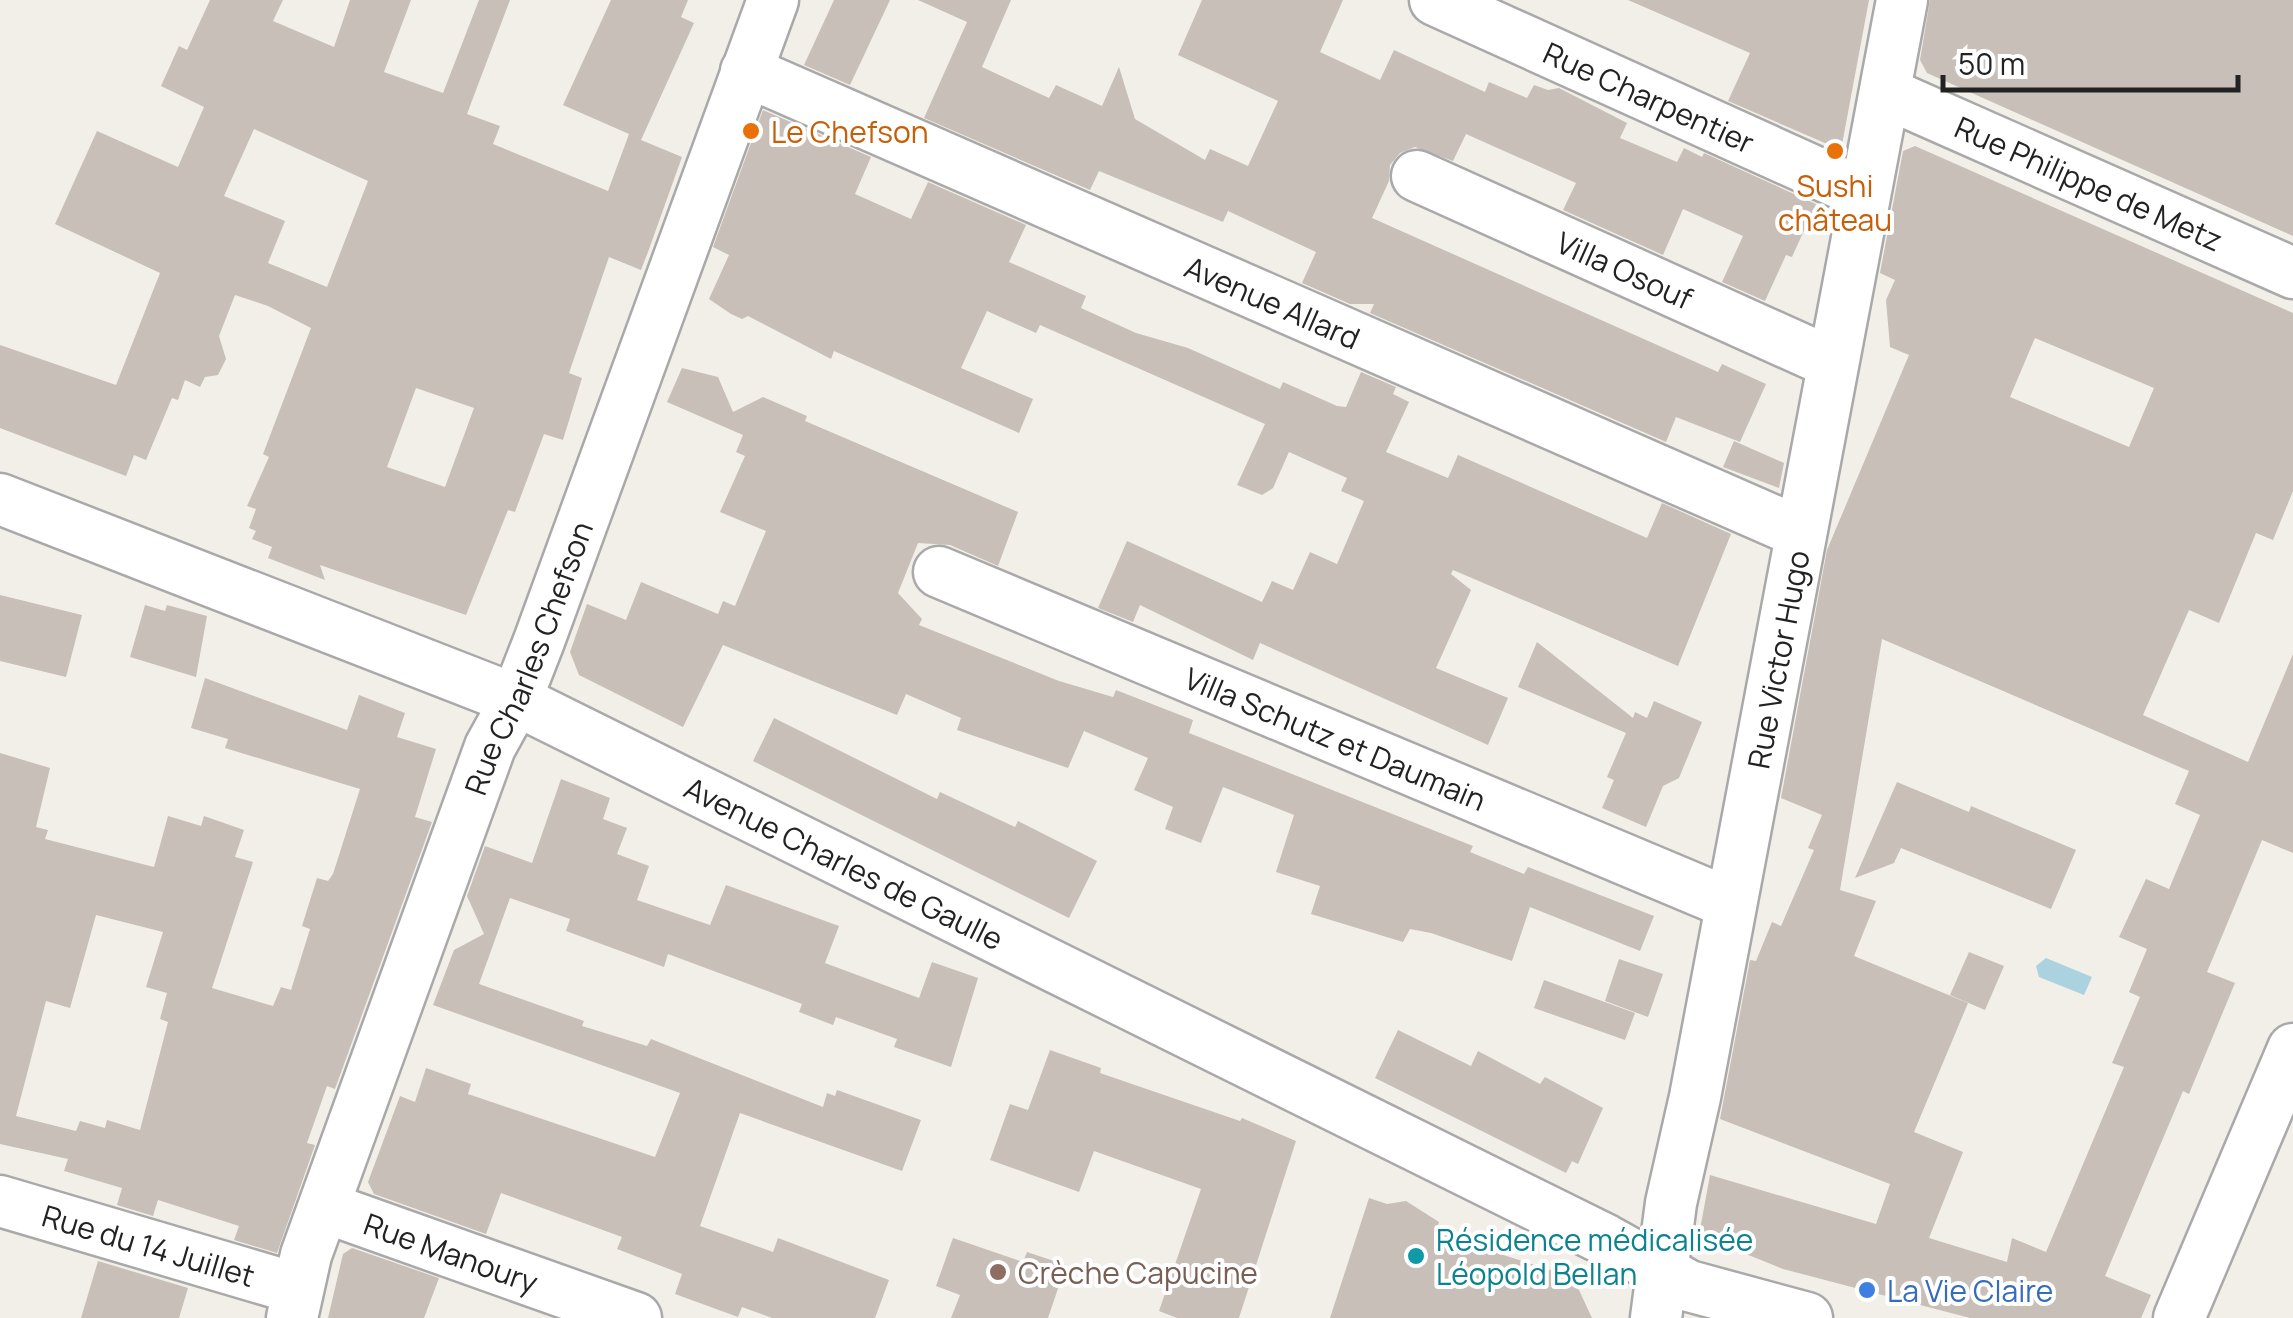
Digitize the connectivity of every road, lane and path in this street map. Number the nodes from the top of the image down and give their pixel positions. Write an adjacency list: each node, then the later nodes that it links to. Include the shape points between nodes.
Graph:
1 (773, 0): 4 (street, Rue Charles Chefson)
2 (1435, 0): 7 (street, Rue Charpentier)
3 (1902, 0): 5 (street, Rue Victor Hugo)
4 (746, 71): 11 (street, Avenue Allard); 13 (street, Rue Charles Chefson)
5 (1886, 92): 7 (street, Rue Victor Hugo); 8 (street, Rue Philippe de Metz)
6 (1417, 176): 9 (street, Villa Osouf)
7 (1864, 194): 9 (street, Rue Victor Hugo)
8 (2293, 274)
9 (1832, 363): 11 (street, Rue Victor Hugo)
10 (0, 499): 13 (street, Avenue Charles de Gaulle)
11 (1798, 532): 14 (street, Rue Victor Hugo)
12 (940, 572): 14 (street, Villa Schutz et Daumain)
13 (516, 700): 17 (street, Rue Charles Chefson, via 490,747); 18 (street, Avenue Charles de Gaulle, via 1606,1240)
14 (1730, 904): 18 (street, Rue Victor Hugo, via 1671,1203)
15 (2293, 1050): 22 (street)
16 (0, 1201): 19 (street, Rue du 14 Juillet)
17 (324, 1206): 19 (street, Rue Charles Chefson); 20 (street, Rue Manoury)
18 (1660, 1296): 21 (street, Avenue Charles de Gaulle, via 1704,1292)
19 (295, 1304)
20 (636, 1318)
21 (1807, 1318)
22 (2179, 1318)

